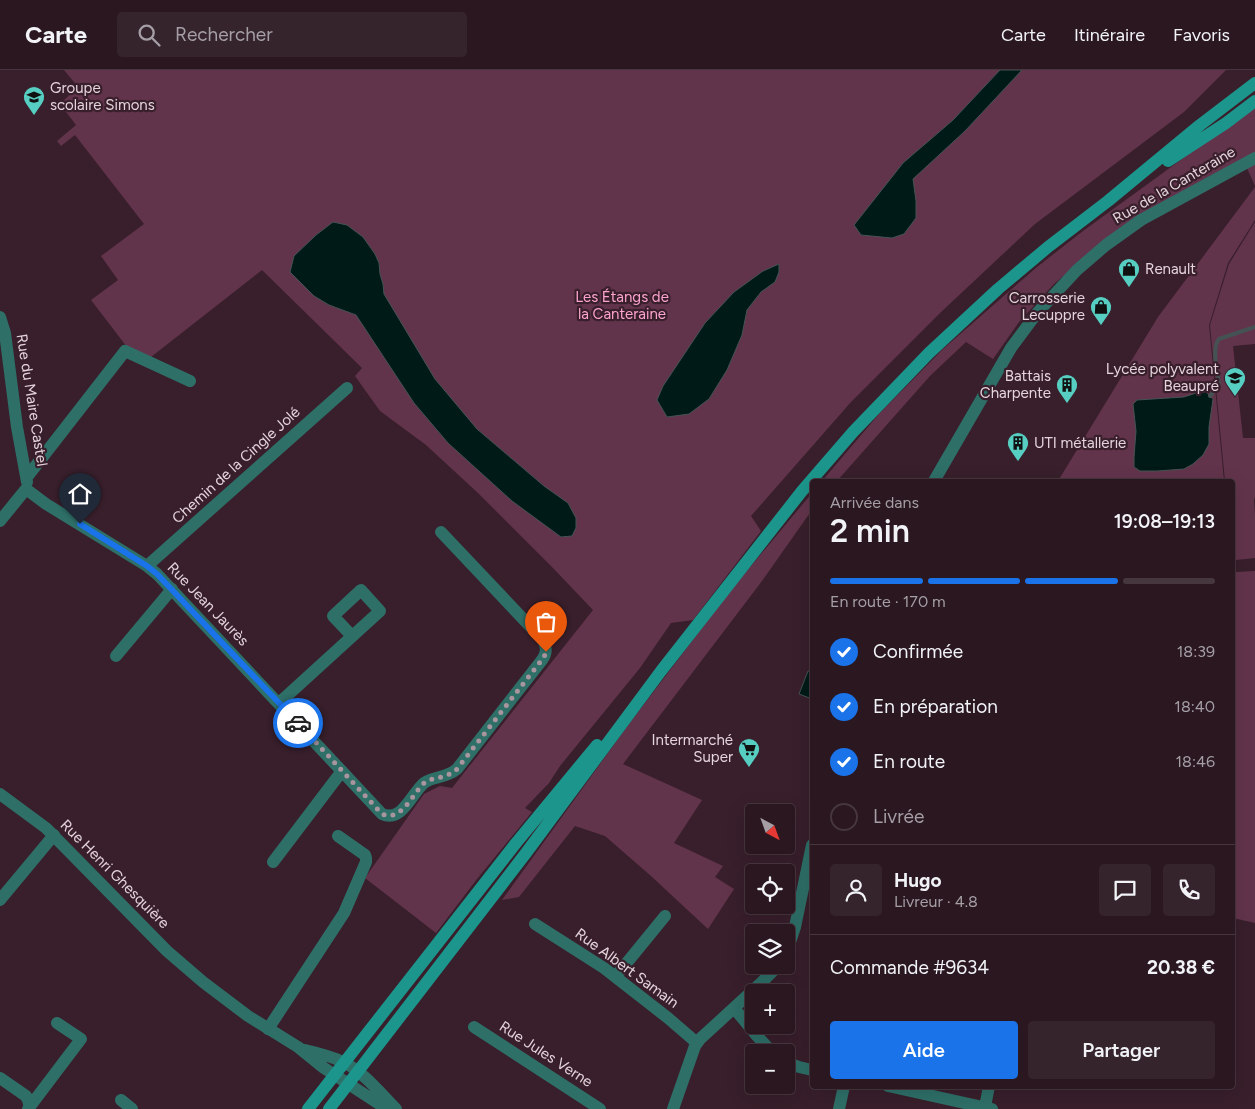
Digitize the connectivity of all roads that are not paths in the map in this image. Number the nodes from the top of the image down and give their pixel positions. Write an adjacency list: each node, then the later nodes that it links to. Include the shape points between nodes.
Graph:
1 (1255, 83): 4 (main road)
2 (1255, 101): 4 (main road)
3 (1255, 158): 9 (street, Rue de la Canteraine, via 1135,224 1071,276 1014,344)
4 (1108, 201): 8 (main road, via 998,289 929,353)
5 (0, 317): 11 (street, Rue du Maire Castel)
6 (190, 381): 11 (street, via 125,351)
7 (347, 388): 14 (street, Chemin de la Cingle Jolé)
8 (812, 479)
9 (935, 479)
10 (810, 482): 18 (main road)
11 (27, 483): 12 (street); 14 (street, Rue Jean Jaurès, via 46,504)
12 (0, 522)
13 (441, 532): 20 (street, Rue Jean Jaurès, via 543,640 546,654 457,769 424,784 398,813 382,814)
14 (147, 566): 15 (street, Rue Jean Jaurès)
15 (172, 589): 17 (street); 19 (street, Rue Jean Jaurès)
16 (352, 636): 19 (street)
17 (116, 656)
18 (660, 670): 39 (main road, via 516,843); 42 (main road, via 531,846)
19 (279, 703): 20 (street, Rue Jean Jaurès)
20 (342, 771): 25 (street)
21 (0, 794): 22 (street, Rue Henri Ghesquière)
22 (54, 835): 26 (street); 35 (street, Rue Henri Ghesquière, via 167,951 231,1004)
23 (338, 836): 35 (street, via 365,855 366,862 344,913)
24 (810, 855): 29 (street)
25 (273, 862)
26 (0, 900)
27 (665, 916): 31 (street)
28 (535, 924): 31 (street, Rue Albert Samain)
29 (795, 927)
30 (770, 974): 32 (street)
31 (616, 976): 36 (street, Rue Albert Samain)
32 (734, 1008): 36 (street); 37 (street)
33 (57, 1023): 50 (street, via 82,1039)
34 (474, 1027): 57 (street, Rue Jules Verne)
35 (268, 1029): 38 (street, Rue Henri Ghesquière)
36 (697, 1043): 58 (street)
37 (764, 1044)
38 (298, 1047): 39 (street); 43 (street)
39 (345, 1063): 42 (street); 43 (main road)
40 (795, 1065): 41 (street)
41 (810, 1070)
42 (357, 1072): 45 (main road); 56 (street)
43 (335, 1076): 45 (street); 53 (main road)
44 (0, 1078): 50 (street, via 26,1096)
45 (348, 1084): 54 (main road); 55 (street)
46 (843, 1089): 59 (street)
47 (902, 1089): 51 (street)
48 (989, 1089): 51 (street)
49 (121, 1100): 52 (street)
50 (30, 1108)
51 (988, 1108)
52 (132, 1109)
53 (308, 1109)
54 (329, 1109)
55 (387, 1109)
56 (396, 1109)
57 (600, 1109)
58 (673, 1109)
59 (839, 1109)

